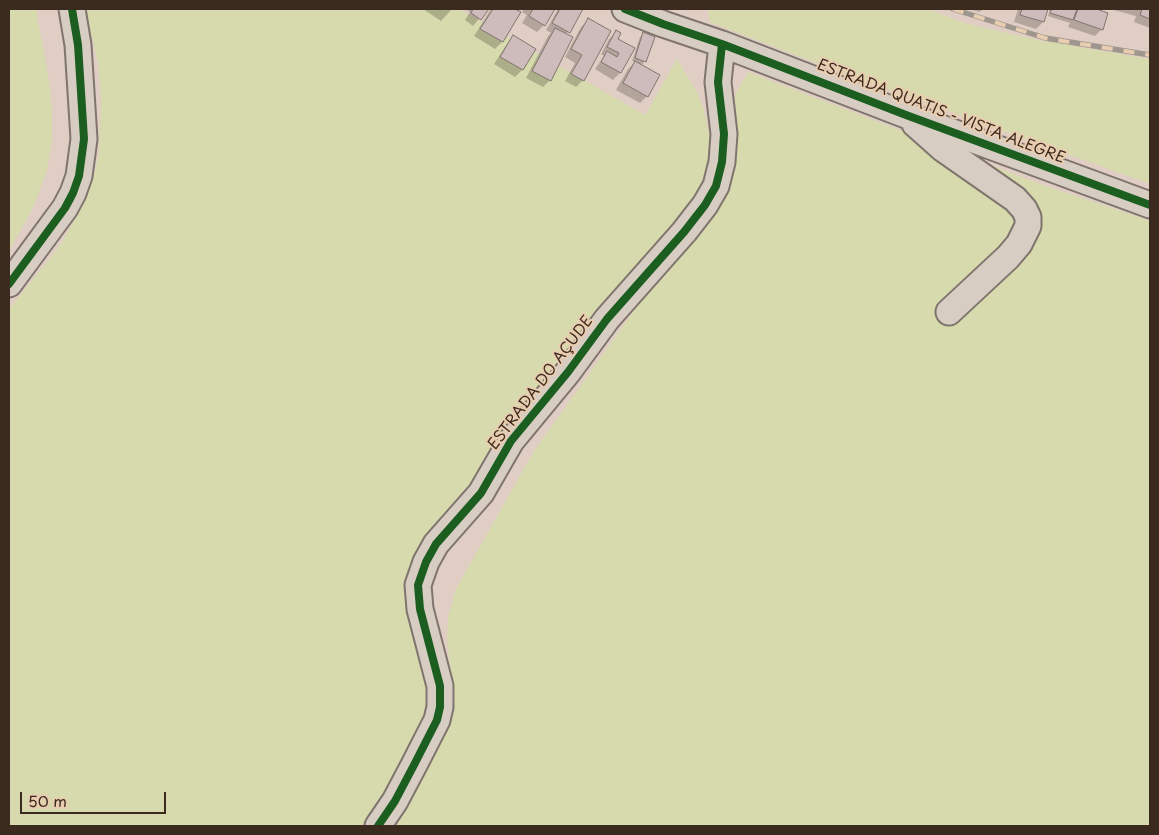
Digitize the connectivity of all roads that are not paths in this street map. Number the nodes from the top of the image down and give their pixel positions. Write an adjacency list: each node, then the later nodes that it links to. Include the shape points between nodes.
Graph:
1 (72, 9): 6 (street, via 78,45 84,139 79,176 65,208)
2 (625, 9): 3 (street, ESTRADA QUATIS - VISTA ALEGRE)
3 (722, 44): 4 (street, ESTRADA QUATIS - VISTA ALEGRE); 8 (street, ESTRADA DO AÇUDE, via 718,82 724,134 716,186 684,232 607,319 511,441 481,493 436,544 426,562 418,585 420,609 440,686 440,707 437,720 414,765)
4 (906, 115): 5 (street, ESTRADA QUATIS - VISTA ALEGRE); 7 (street, via 942,148 1016,199 1028,217 1028,226 1019,244)
5 (1150, 205)
6 (9, 284)
7 (949, 312)
8 (378, 826)

